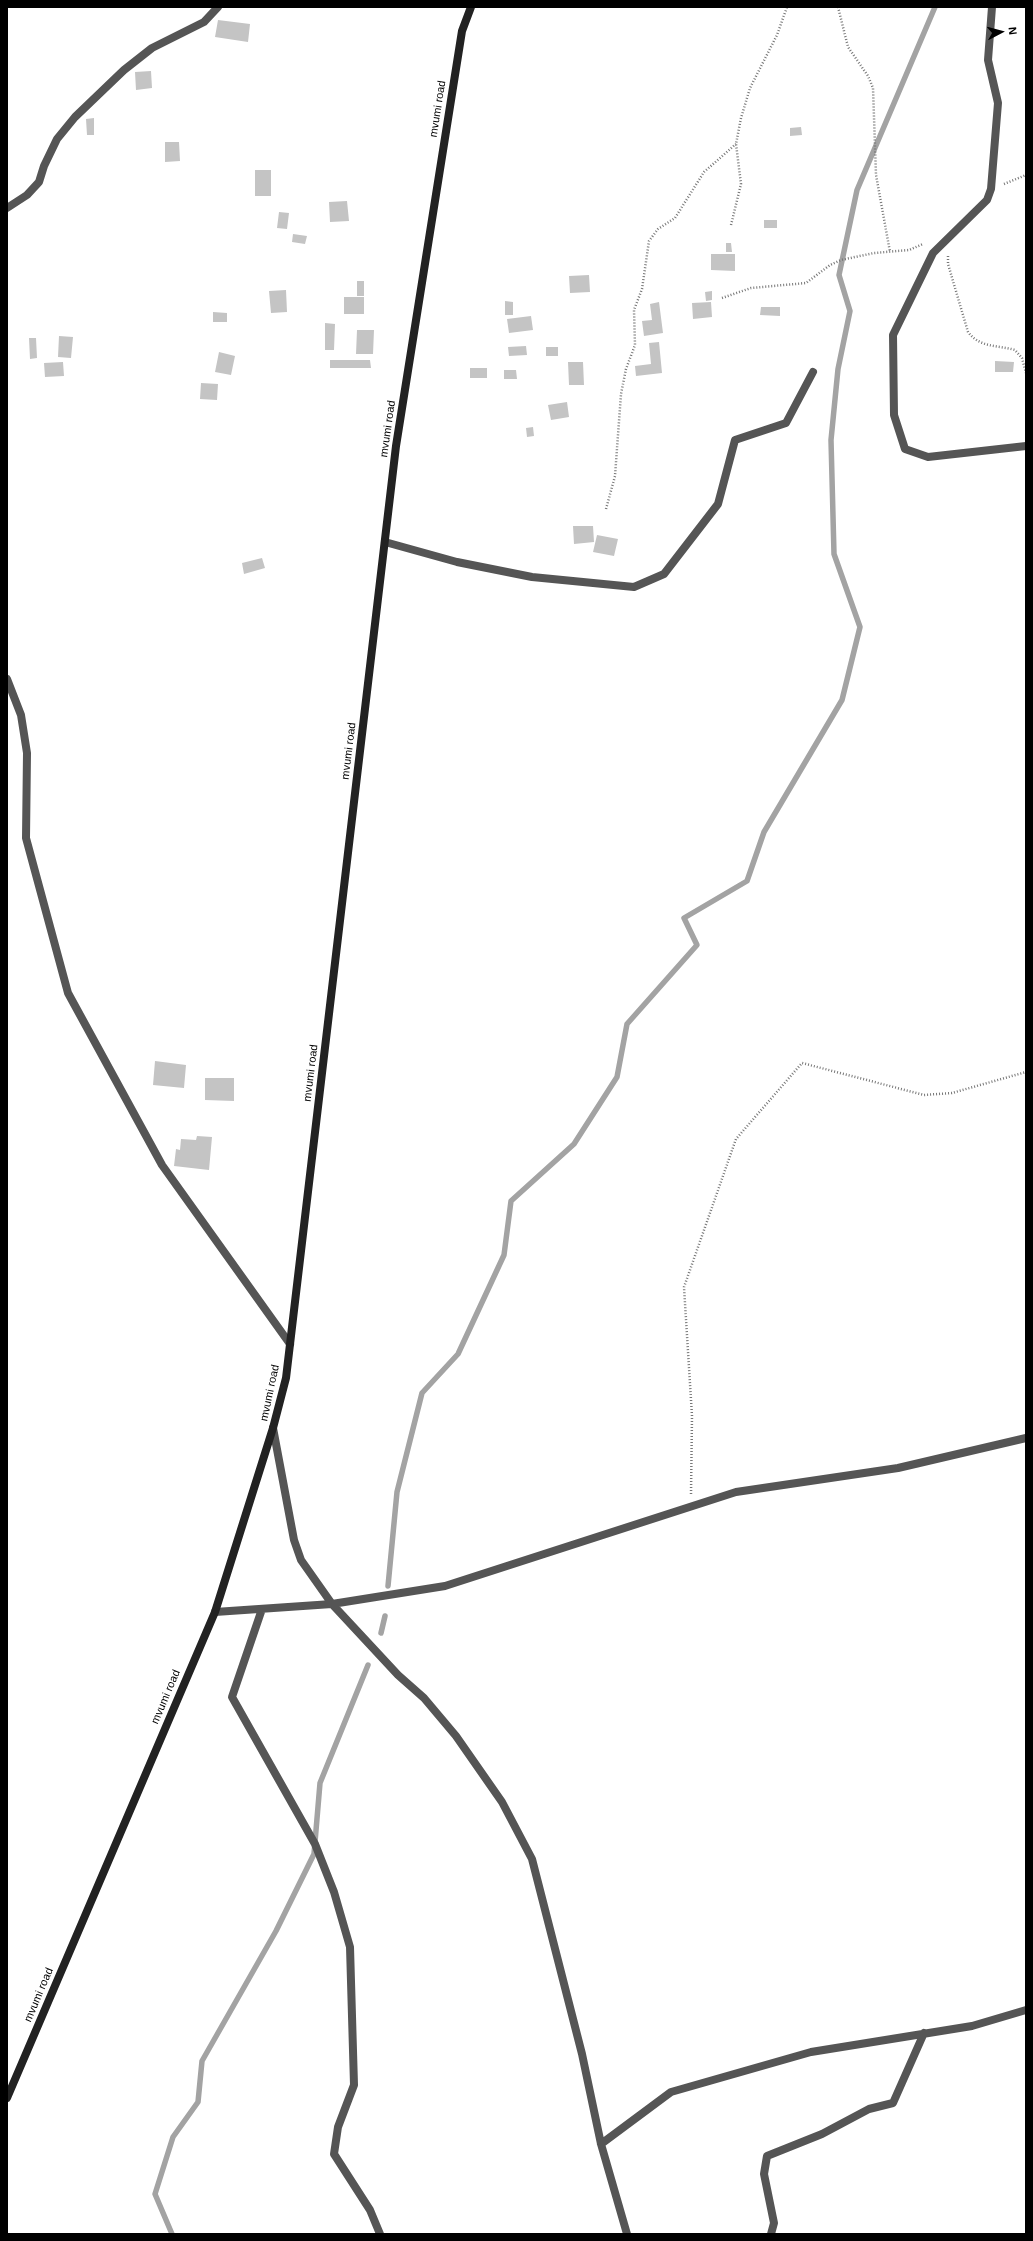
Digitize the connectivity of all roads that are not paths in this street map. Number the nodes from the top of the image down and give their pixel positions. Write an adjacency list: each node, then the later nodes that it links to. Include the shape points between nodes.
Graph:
1 (218, 7): 4 (street, via 204,22 152,48 124,70 75,117 57,139 38,182 27,195)
2 (471, 7): 7 (street, mvumi road, via 462,31 396,446)
3 (992, 7): 6 (street, via 988,60 998,104 991,189 987,200 933,253 893,335 894,415 905,449 928,457)
4 (7, 208)
5 (813, 372): 7 (street, via 786,423 736,440 718,504 664,574 634,587 532,578 457,562)
6 (1026, 446)
7 (385, 542): 9 (street, mvumi road)
8 (7, 679): 9 (street, via 21,715 27,753 26,838 68,993 162,1165)
9 (290, 1344): 10 (street, mvumi road, via 286,1378)
10 (274, 1428): 12 (street, via 294,1540 301,1560); 14 (street, mvumi road)
11 (1026, 1438): 12 (street, via 898,1468 736,1492 445,1586)
12 (332, 1604): 13 (street); 18 (street, via 398,1675 424,1698 456,1736 502,1802 528,1853 582,2054)
13 (262, 1609): 14 (street); 19 (street, via 232,1697 315,1844 334,1892 350,1947 354,2086 338,2127 334,2154 370,2210)
14 (215, 1612): 17 (street, mvumi road)
15 (1026, 2010): 16 (street, via 972,2026)
16 (924, 2033): 18 (street, via 811,2052 671,2092); 21 (street, via 893,2103 869,2109 822,2134 767,2156 764,2174 774,2223)
17 (7, 2098)
18 (602, 2144): 20 (street)
19 (380, 2234)
20 (627, 2234)
21 (771, 2234)

